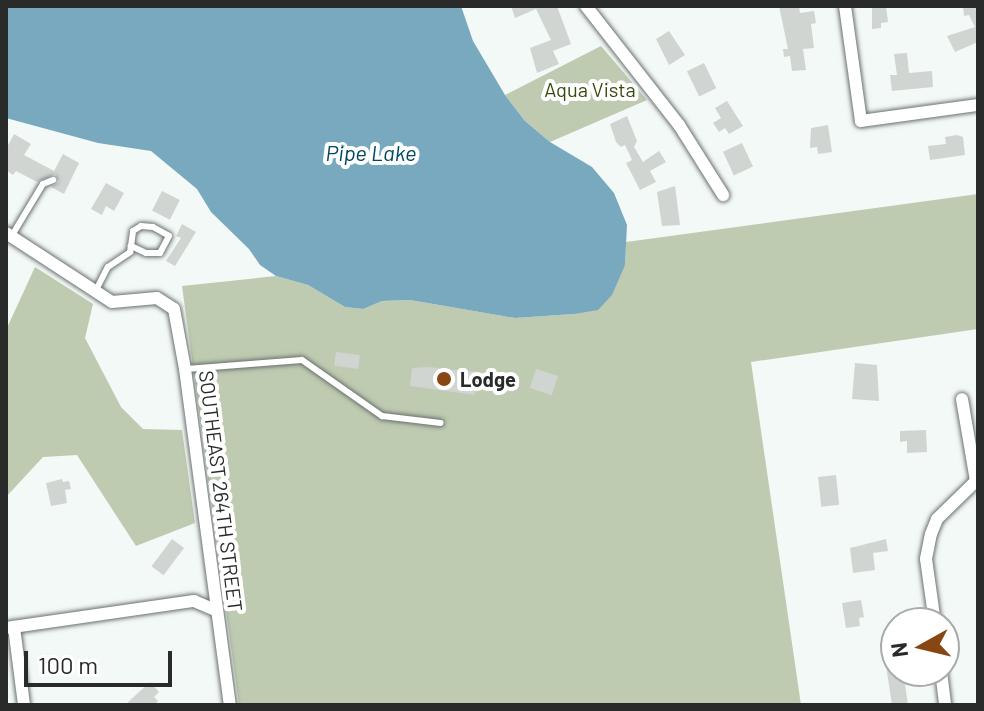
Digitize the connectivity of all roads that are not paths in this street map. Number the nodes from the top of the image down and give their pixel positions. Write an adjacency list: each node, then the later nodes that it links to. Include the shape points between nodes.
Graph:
1 (586, 6): 5 (street, via 679,125)
2 (845, 6): 3 (street, via 861,121)
3 (978, 105)
4 (53, 180): 6 (lane, via 43,184)
5 (723, 195)
6 (9, 235): 8 (street)
7 (131, 246): 7 (lane, via 133,231 141,226 169,236 160,253); 8 (lane, via 108,267)
8 (95, 292): 9 (street, SOUTHEAST 264TH STREET, via 117,303 162,299 174,309)
9 (185, 369): 11 (lane, via 302,360 382,416); 14 (street, SOUTHEAST 264TH STREET)
10 (962, 399): 12 (street)
11 (441, 423)
12 (977, 481): 13 (street, via 937,519 931,534 926,559)
13 (933, 607)
14 (215, 610): 15 (street, via 194,601); 17 (street, SOUTHEAST 264TH STREET)
15 (10, 627): 16 (street)
16 (24, 705)
17 (230, 705)

